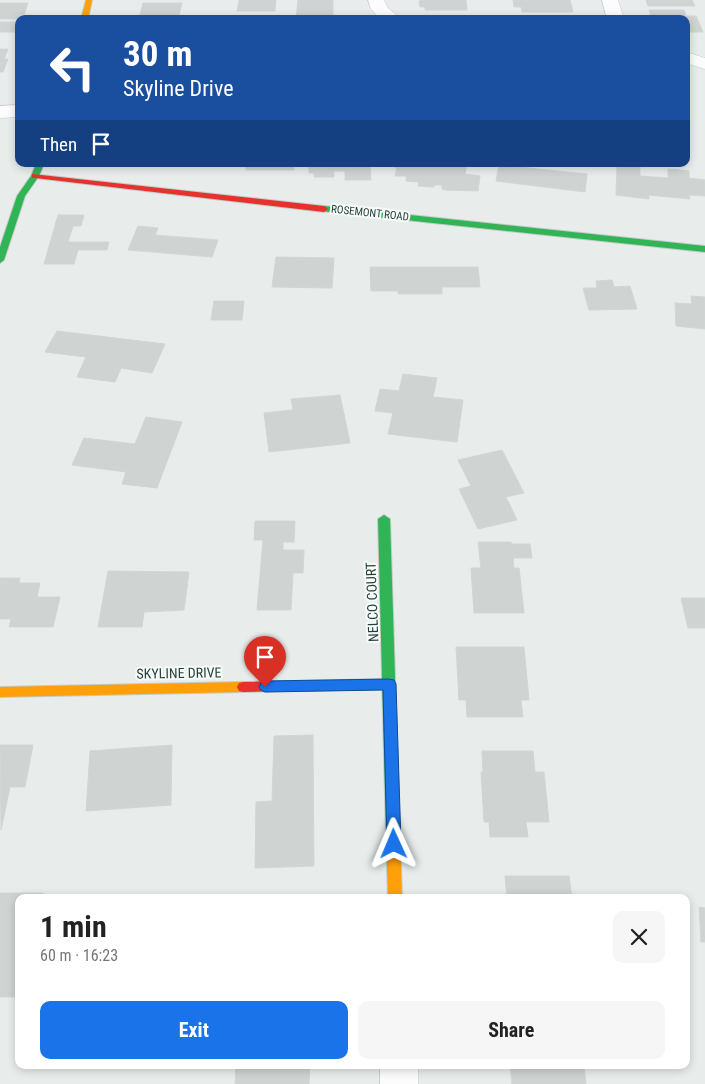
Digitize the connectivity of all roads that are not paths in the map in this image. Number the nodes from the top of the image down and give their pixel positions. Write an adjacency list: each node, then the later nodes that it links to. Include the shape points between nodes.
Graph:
1 (89, 0): 4 (main road)
2 (376, 0): 5 (street)
3 (610, 0): 6 (street)
4 (85, 15)
5 (385, 15)
6 (615, 15)
7 (690, 58): 8 (street)
8 (705, 64)
9 (0, 112): 10 (street)
10 (15, 112)
11 (39, 167): 12 (main road)
12 (35, 176): 13 (main road, ROSEMONT ROAD); 14 (main road, via 21,196)
13 (705, 249)
14 (0, 260)
15 (384, 519): 16 (main road, NELCO COURT)
16 (389, 684): 17 (main road, SKYLINE DRIVE); 18 (main road, NELCO COURT)
17 (0, 692)
18 (395, 894)
19 (399, 1069): 20 (street)
20 (400, 1084)

